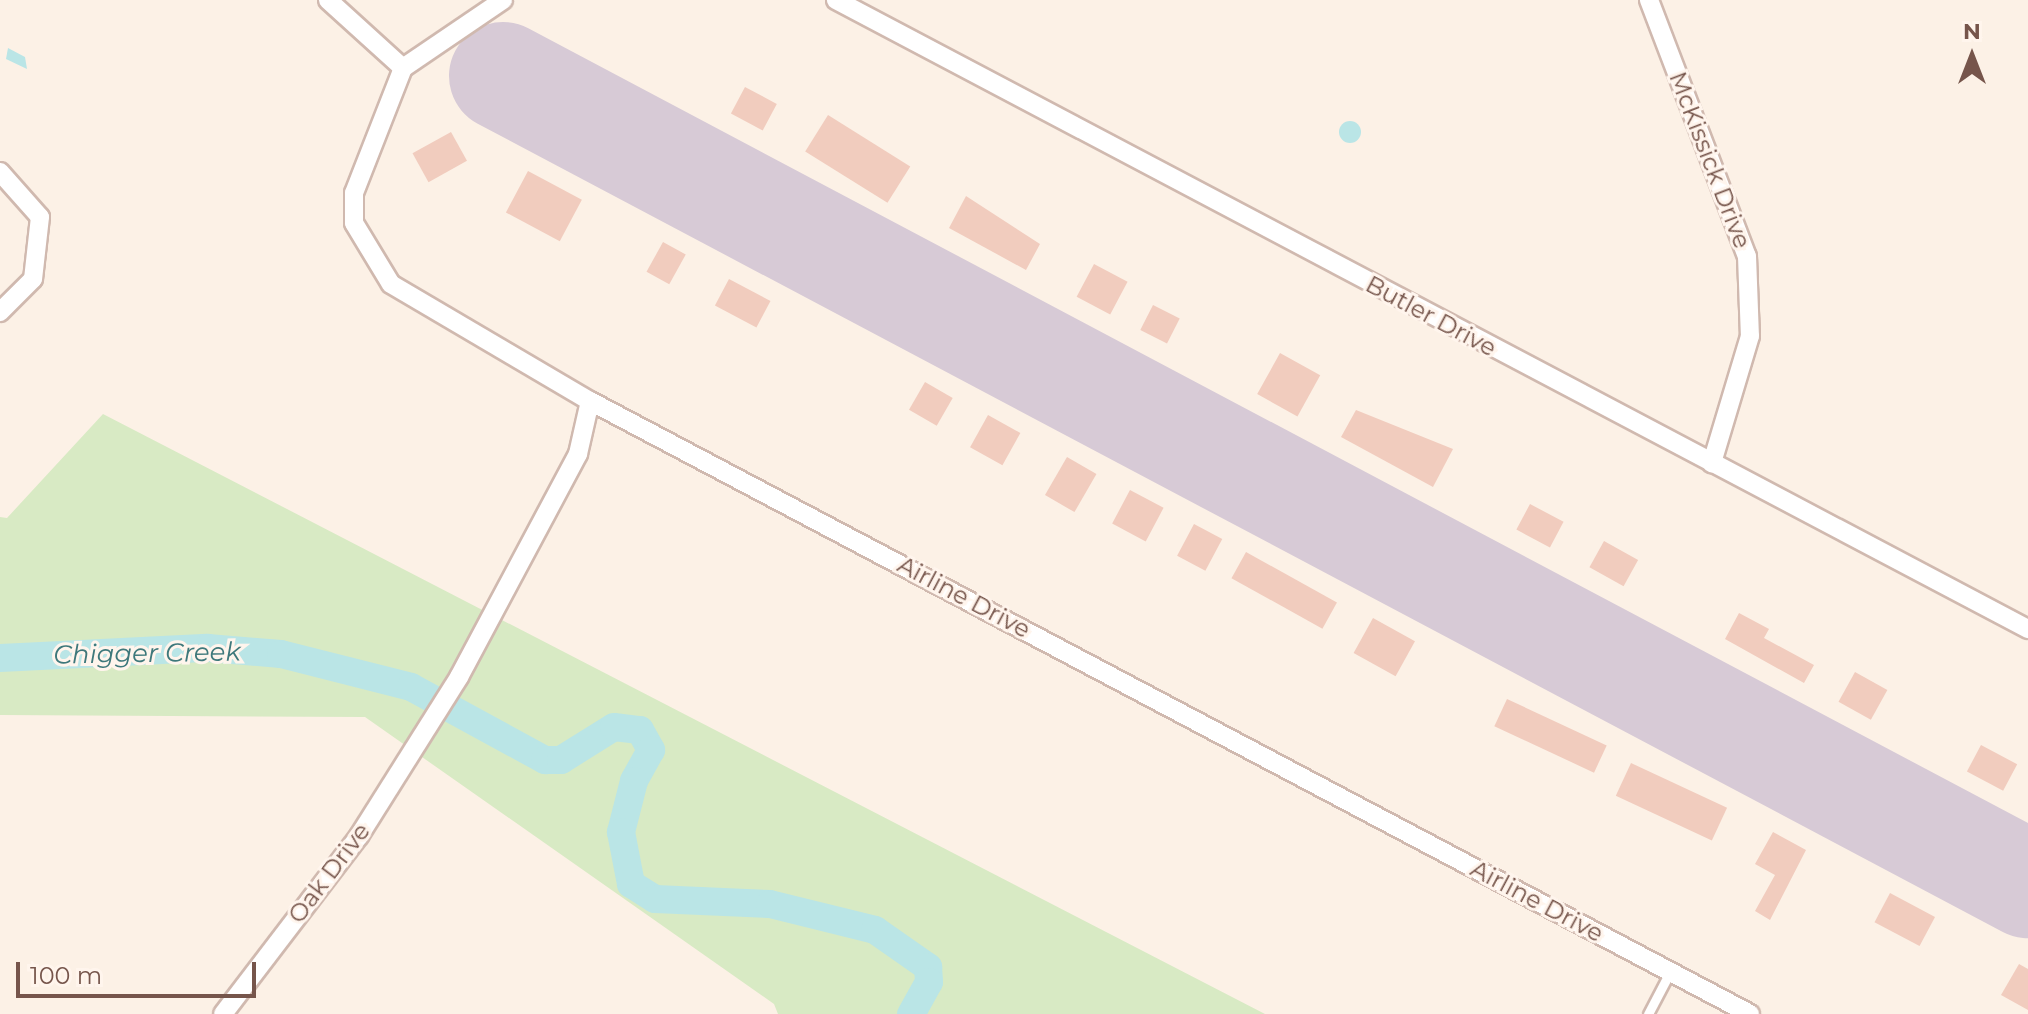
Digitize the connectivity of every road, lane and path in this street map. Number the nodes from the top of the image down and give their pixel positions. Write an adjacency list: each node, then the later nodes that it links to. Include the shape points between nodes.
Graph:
1 (328, 0): 5 (street)
2 (503, 0): 5 (street)
3 (836, 0): 9 (street, Butler Drive)
4 (1649, 0): 9 (street, McKissick Drive, via 1747,256 1750,336)
5 (403, 68): 8 (street, Airline Drive, via 354,193 354,223 368,252 391,284)
6 (0, 172): 7 (street, via 40,217 33,279)
7 (0, 312)
8 (590, 401): 11 (street, Airline Drive); 12 (street, Oak Drive, via 578,454 429,728 359,836)
9 (1712, 463): 10 (street, Butler Drive)
10 (2028, 629)
11 (1670, 972): 13 (lane); 14 (street, Airline Drive)
12 (223, 1014)
13 (1648, 1014)
14 (1750, 1014)

